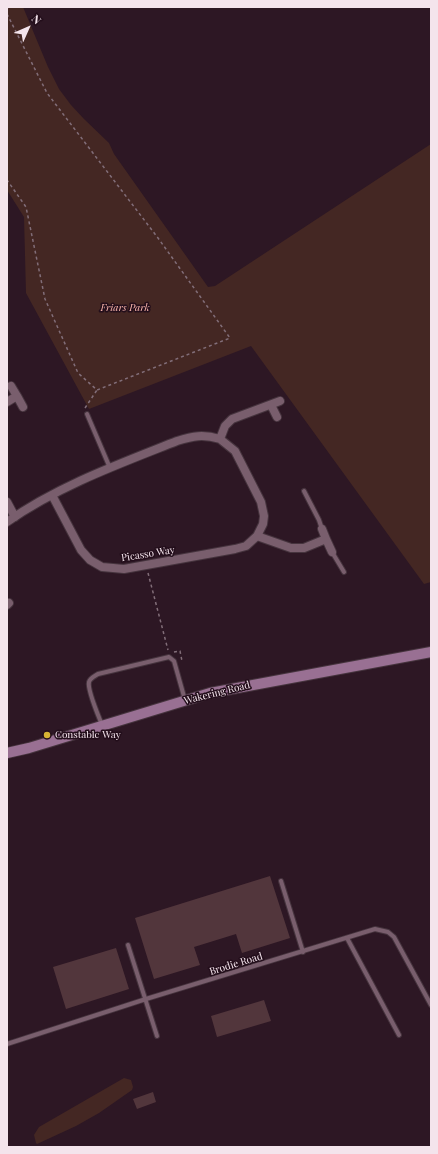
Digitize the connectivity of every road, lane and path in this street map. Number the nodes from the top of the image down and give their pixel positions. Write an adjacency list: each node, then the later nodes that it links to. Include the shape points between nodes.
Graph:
1 (7, 14): 4 (path, via 48,93 230,338)
2 (7, 180): 4 (path, via 26,207 45,299 78,373)
3 (11, 386): 5 (street)
4 (97, 390): 10 (path, via 85,407)
5 (17, 396): 7 (street); 9 (street)
6 (280, 401): 8 (street)
7 (7, 402)
8 (271, 405): 11 (street); 12 (street, via 232,419 225,426)
9 (23, 407)
10 (87, 414): 13 (lane)
11 (277, 417)
12 (220, 439): 13 (street, via 209,436 191,437); 20 (street, via 235,450 261,502 264,516)
13 (110, 468): 15 (street)
14 (304, 491): 19 (lane)
15 (52, 495): 17 (street); 23 (street, Picasso Way, via 81,550 90,560 102,567 113,569)
16 (7, 502): 17 (street)
17 (15, 517): 18 (street)
18 (7, 522)
19 (322, 529): 21 (street)
20 (257, 536): 21 (street, via 291,548 304,548); 23 (street, Picasso Way, via 246,546 235,549)
21 (326, 540): 22 (street)
22 (332, 552): 24 (lane)
23 (146, 565): 26 (path, via 169,653 180,651)
24 (344, 572)
25 (431, 652): 27 (street, Wakering Road, via 244,686)
26 (183, 664)
27 (185, 700): 28 (street, Wakering Road); 28 (lane, via 174,661 169,657 98,674 91,678 89,686)
28 (102, 726): 29 (street, Wakering Road)
29 (7, 753)
30 (281, 880): 33 (lane)
31 (347, 938): 33 (lane, Brodie Road); 35 (lane, Brodie Road, via 375,929 394,936); 36 (lane)
32 (128, 945): 34 (lane)
33 (303, 952): 34 (lane, Brodie Road)
34 (146, 999): 37 (lane); 38 (lane, Brodie Road)
35 (431, 1005)
36 (399, 1035)
37 (157, 1036)
38 (7, 1044)

